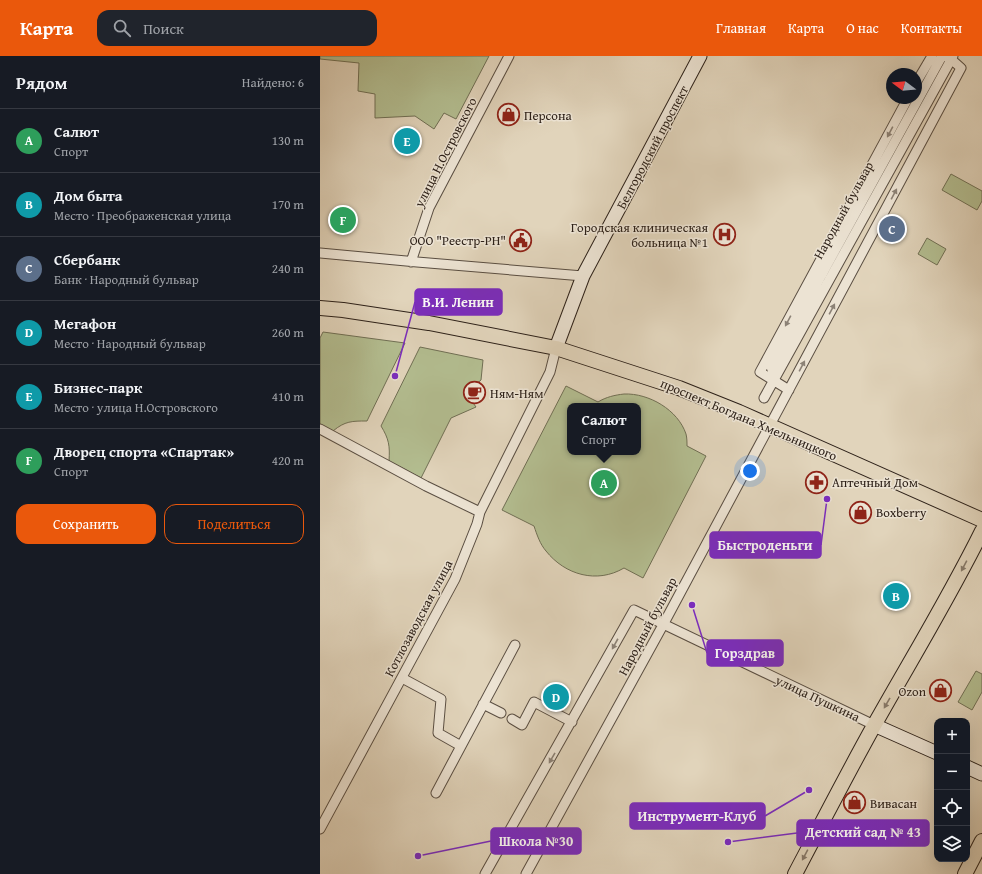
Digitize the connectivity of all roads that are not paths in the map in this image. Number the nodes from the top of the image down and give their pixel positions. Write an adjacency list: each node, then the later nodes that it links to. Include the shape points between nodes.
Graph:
1 (509, 56): 9 (street, улица Н.Островского, via 429,208)
2 (700, 56): 10 (main road, Белгородский проспект)
3 (932, 56): 6 (street)
4 (942, 56): 13 (street, Народный бульвар, via 771,368)
5 (950, 57): 13 (street); 14 (street, Народный бульвар, one-way to 5, via 961,68)
6 (922, 73)
7 (905, 104): 13 (street, Народный бульвар, one-way to 13, via 760,372)
8 (320, 253): 9 (street)
9 (411, 262): 10 (street)
10 (584, 276): 12 (main road, Белгородский проспект)
11 (320, 308): 12 (main road, проспект Богдана Хмельницкого, via 429,323)
12 (553, 348): 16 (main road, проспект Богдана Хмельницкого, via 679,388); 18 (street, Котлозаводская улица, via 550,372)
13 (774, 379): 14 (street); 15 (street)
14 (789, 390): 16 (street, Народный бульвар)
15 (764, 398)
16 (770, 425): 19 (main road, проспект Богдана Хмельницкого); 22 (street, Народный бульвар)
17 (320, 430): 18 (street)
18 (480, 512): 24 (street, Котлозаводская улица, via 455,579)
19 (982, 520)
20 (982, 531): 29 (main road, one-way to 29)
21 (634, 610): 22 (street, улица Пушкина); 28 (street, Народный бульвар, one-way to 28)
22 (664, 625): 29 (street, улица Пушкина); 38 (street, Народный бульвар)
23 (515, 645): 25 (street)
24 (402, 678): 30 (street, via 440,699 438,733); 35 (street, Котлозаводская улица)
25 (483, 704): 26 (street); 30 (street)
26 (501, 713)
27 (512, 719): 28 (street, via 522,725 534,702)
28 (572, 722): 37 (street, Народный бульвар, one-way to 37)
29 (874, 725): 31 (main road, улица Пушкина); 39 (main road, one-way to 39)
30 (461, 746): 34 (street)
31 (934, 752)
32 (970, 768): 33 (main road)
33 (982, 774)
34 (436, 792)
35 (320, 829)
36 (982, 841): 40 (main road)
37 (485, 874)
38 (526, 874)
39 (795, 874)
40 (965, 874)

